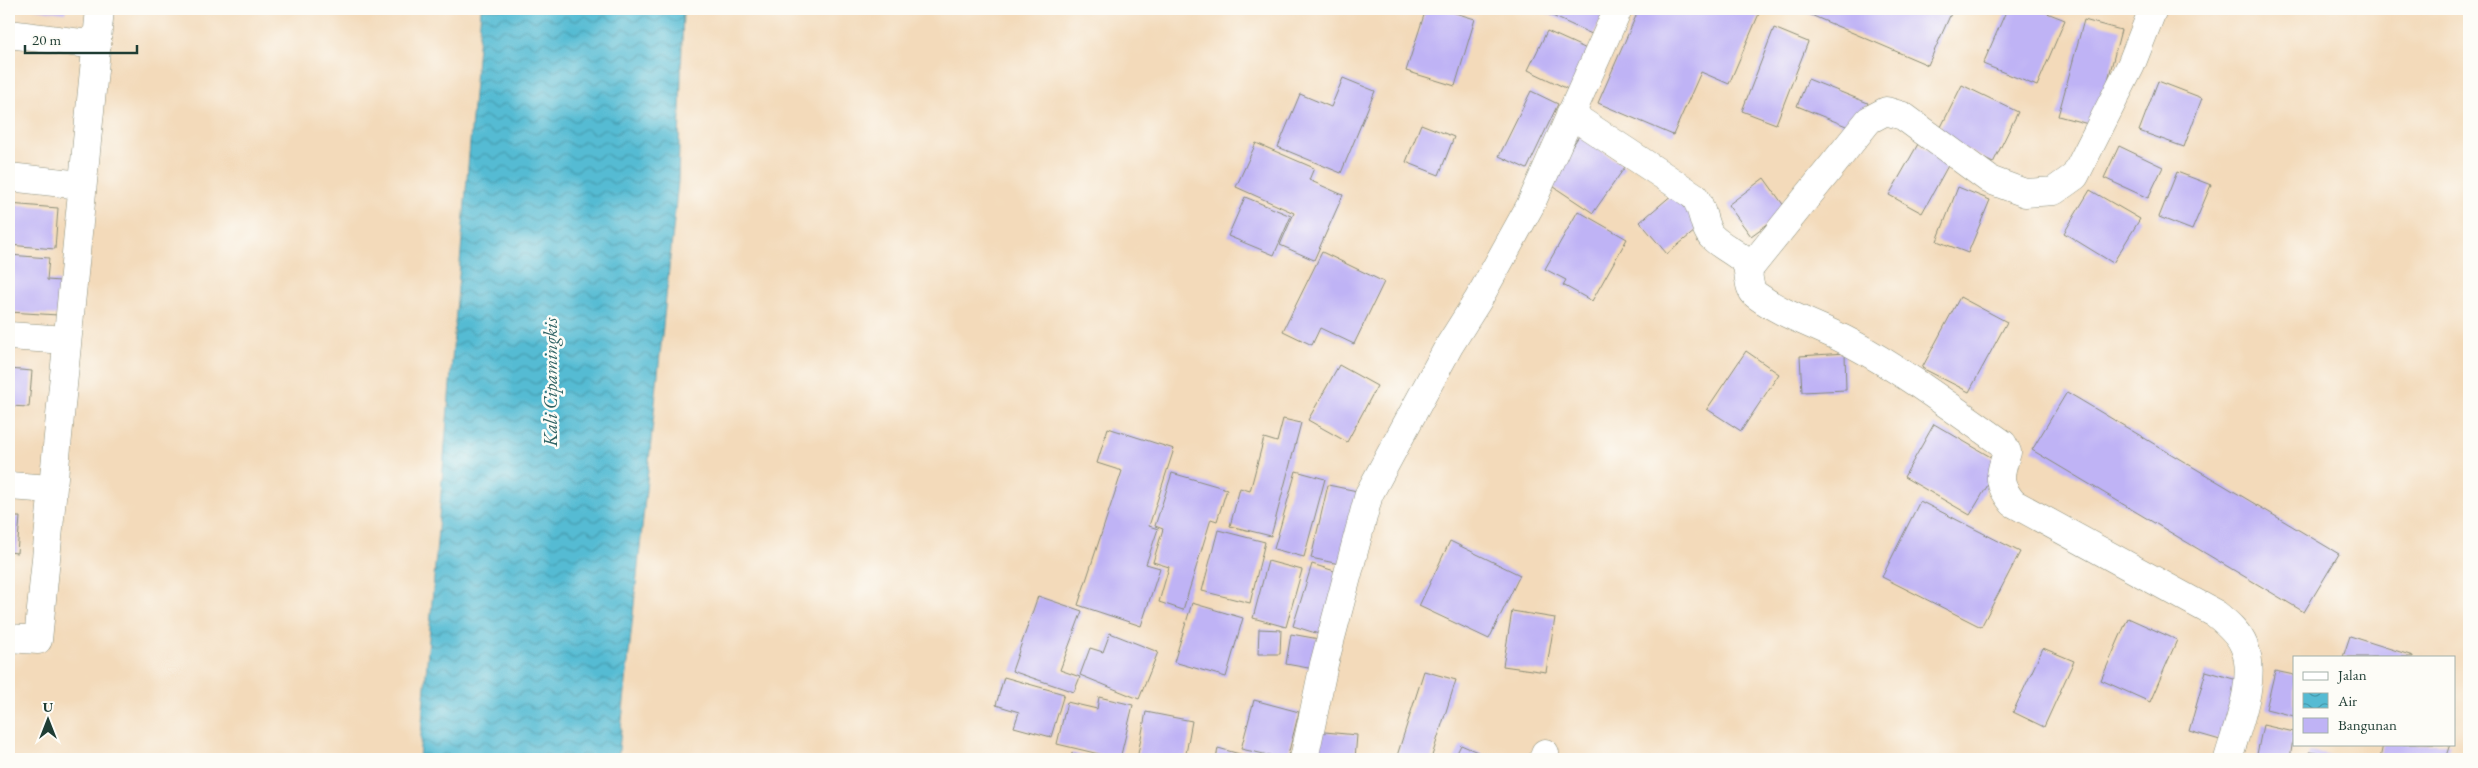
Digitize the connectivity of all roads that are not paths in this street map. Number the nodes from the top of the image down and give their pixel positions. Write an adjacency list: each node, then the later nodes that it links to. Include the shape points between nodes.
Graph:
1 (100, 9): 5 (street)
2 (1618, 9): 6 (street)
3 (2153, 9): 9 (street, via 2131,65 2075,176 2054,192 2025,193 1990,180 1903,116 1886,111 1869,120)
4 (9, 34): 5 (street)
5 (97, 45): 8 (street)
6 (1570, 114): 9 (street, via 1694,196 1712,237 1742,259); 15 (street, via 1530,206 1369,494 1324,664)
7 (9, 177): 8 (street)
8 (81, 185): 11 (street)
9 (1749, 269): 16 (street, via 1750,284 1755,294 1894,367 2003,444 2007,452 2001,474 2002,490 2012,502 2216,614 2228,624 2244,646 2248,664 2248,689)
10 (9, 336): 11 (street)
11 (66, 340): 13 (street)
12 (9, 486): 13 (street)
13 (51, 489): 14 (street, via 38,640)
14 (9, 638)
15 (1304, 759)
16 (2228, 759)

